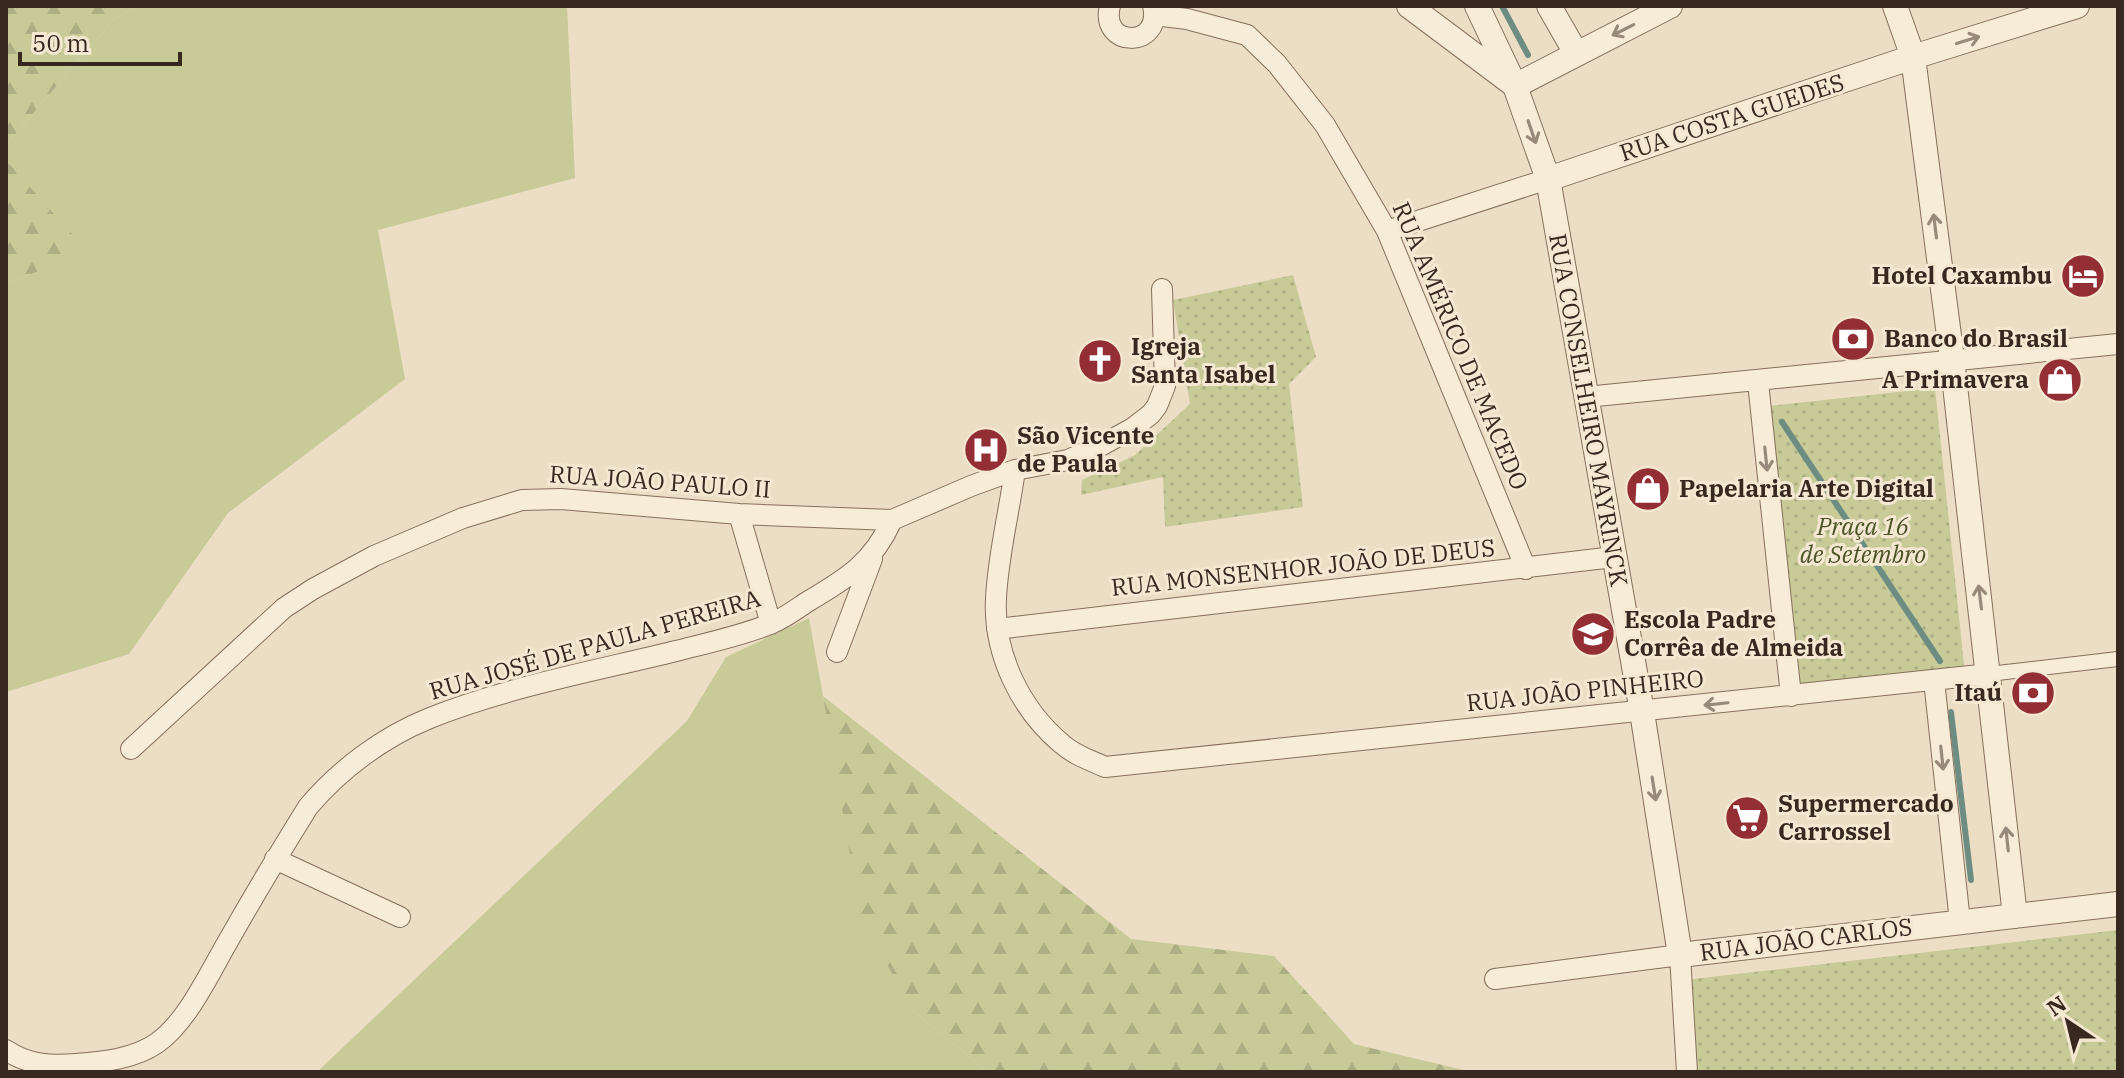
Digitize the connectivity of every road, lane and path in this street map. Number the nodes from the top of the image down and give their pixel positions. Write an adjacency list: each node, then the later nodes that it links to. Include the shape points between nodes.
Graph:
1 (1110, 6): 8 (street, via 1113,31 1134,39 1153,26)
2 (1409, 6): 11 (street)
3 (1477, 6): 11 (street, RUA CONSELHEIRO MAYRINCK)
4 (1549, 6): 9 (street)
5 (1670, 6): 9 (street, one-way to 9)
6 (1895, 6): 10 (street)
7 (2077, 6): 10 (street, RUA COSTA GUEDES, one-way to 7)
8 (1154, 10): 13 (street, RUA AMÉRICO DE MACEDO, via 1235,30 1261,47 1325,125)
9 (1576, 53): 11 (street)
10 (1913, 57): 12 (street, RUA COSTA GUEDES); 16 (street, one-way to 10)
11 (1515, 86): 12 (street, RUA CONSELHEIRO MAYRINCK, one-way to 12)
12 (1548, 179): 13 (street, RUA COSTA GUEDES); 18 (street, RUA CONSELHEIRO MAYRINCK)
13 (1387, 231): 24 (street, RUA AMÉRICO DE MACEDO)
14 (1162, 289): 19 (street, RUA JOÃO PAULO II, via 1165,386 1157,406 1133,428 1102,445 1068,460)
15 (2118, 344): 16 (street)
16 (1952, 359): 17 (street); 29 (street, one-way to 16)
17 (1758, 382): 18 (street); 31 (street, one-way to 31)
18 (1586, 397): 23 (street, RUA CONSELHEIRO MAYRINCK)
19 (1015, 470): 21 (street, RUA JOÃO PAULO II); 26 (street, via 996,599)
20 (739, 514): 21 (street, RUA JOÃO PAULO II); 25 (street); 33 (street, RUA JOÃO PAULO II, via 561,499 522,500 463,518 374,556 284,608)
21 (892, 520): 22 (street, RUA JOSÉ DE PAULA PEREIRA)
22 (875, 551): 25 (street, RUA JOSÉ DE PAULA PEREIRA, via 849,576); 27 (street)
23 (1614, 557): 24 (street, RUA MONSENHOR JOÃO DE DEUS); 32 (street, RUA CONSELHEIRO MAYRINCK)
24 (1526, 569): 26 (street, RUA MONSENHOR JOÃO DE DEUS)
25 (771, 624): 34 (street, RUA JOSÉ DE PAULA PEREIRA, via 481,700 428,719 357,759 325,787)
26 (997, 629): 32 (street, RUA JOÃO PINHEIRO, via 1007,667 1033,714 1062,745 1105,767)
27 (837, 652)
28 (2118, 659): 29 (street, RUA JOÃO PINHEIRO)
29 (1989, 674): 30 (street, RUA JOÃO PINHEIRO); 36 (street, one-way to 29)
30 (1934, 680): 31 (street, RUA JOÃO PINHEIRO); 38 (street, one-way to 38)
31 (1791, 696): 32 (street, RUA JOÃO PINHEIRO, one-way to 32)
32 (1642, 712): 39 (street, RUA CONSELHEIRO MAYRINCK, one-way to 39)
33 (131, 749)
34 (275, 859): 37 (street); 41 (street, RUA JOSÉ DE PAULA PEREIRA, via 200,989 157,1043 121,1058 64,1065 38,1065)
35 (2118, 904): 36 (street, RUA JOÃO CARLOS)
36 (2015, 916): 38 (street, RUA JOÃO CARLOS)
37 (400, 917)
38 (1960, 922): 39 (street, RUA JOÃO CARLOS)
39 (1680, 955): 40 (street, RUA JOÃO CARLOS); 42 (street, RUA CONSELHEIRO MAYRINCK)
40 (1495, 979)
41 (6, 1050)
42 (1687, 1072)

